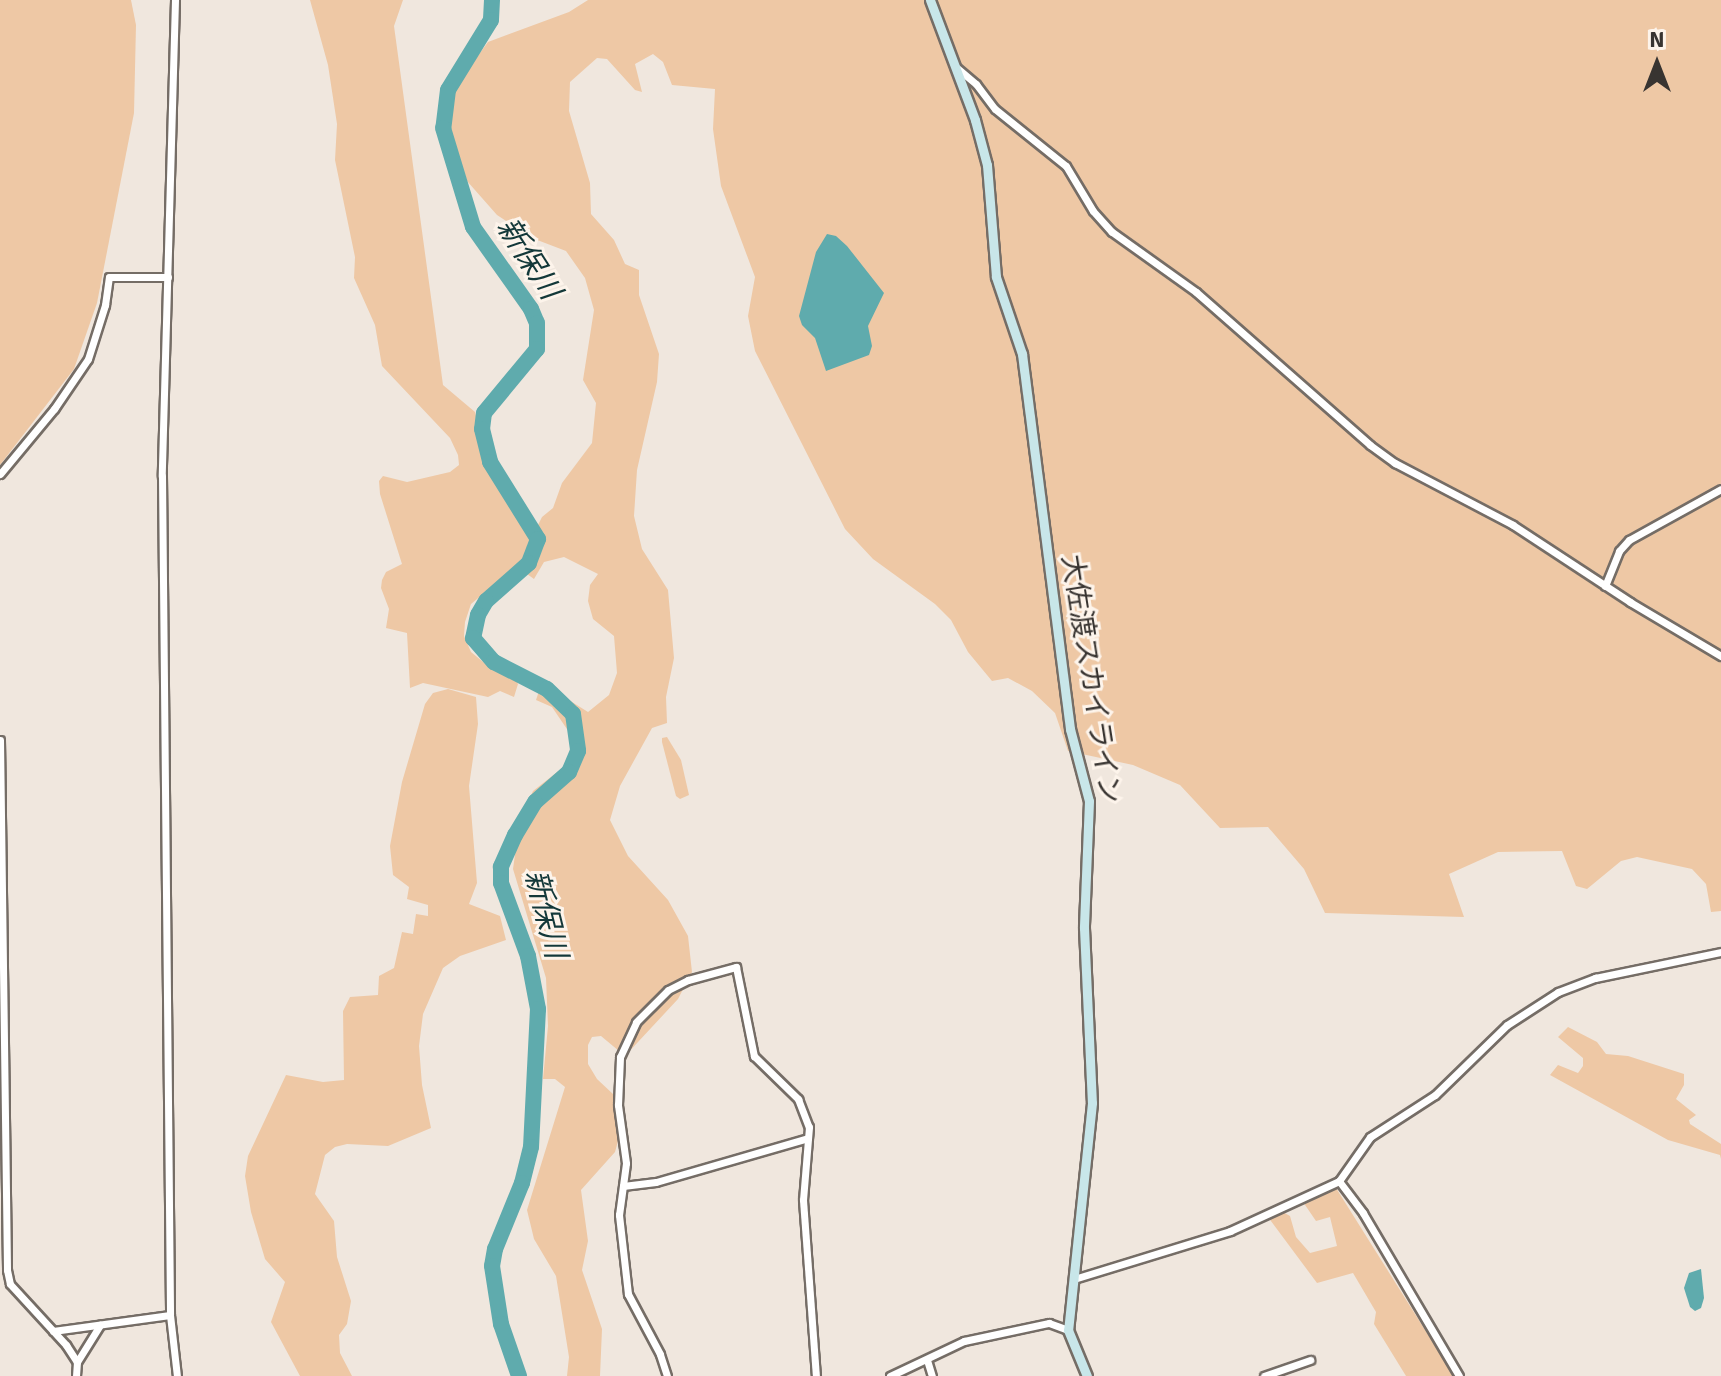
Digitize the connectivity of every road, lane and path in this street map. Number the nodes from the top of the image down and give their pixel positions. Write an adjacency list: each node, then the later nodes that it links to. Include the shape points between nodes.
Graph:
1 (175, 0): 4 (street)
2 (930, 0): 3 (street, 大佐渡スカイライン)
3 (955, 67): 7 (street, via 995,109 1066,166 1112,232 1196,292 1370,445 1513,525); 15 (street, 大佐渡スカイライン, via 987,165 996,277 1022,354 1070,729 1089,801 1084,928 1092,1103)
4 (168, 277): 5 (street, via 109,277 88,359); 16 (street, via 162,476)
5 (0, 474)
6 (1721, 489): 7 (street, via 1629,540)
7 (1605, 586): 8 (street)
8 (1721, 656)
9 (0, 740): 12 (street)
10 (1721, 952): 13 (street, via 1583,981 1529,1009 1435,1095 1370,1137)
11 (808, 1138): 14 (street, via 656,1182); 14 (street, via 798,1099 754,1056 736,967 668,990 625,1041 617,1078 626,1163); 26 (street, via 803,1200)
12 (2, 1157): 19 (street, via 10,1284)
13 (1339, 1181): 15 (street, via 1230,1231); 31 (street)
14 (623, 1186): 25 (street, via 620,1230 628,1294)
15 (1074, 1279): 18 (street, 大佐渡スカイライン)
16 (170, 1315): 17 (street); 24 (street)
17 (100, 1325): 19 (street); 22 (street)
18 (1068, 1330): 20 (street, via 1049,1323 964,1341); 29 (street, 大佐渡スカイライン)
19 (53, 1331): 22 (street)
20 (927, 1360): 27 (street); 28 (street)
21 (1310, 1360): 30 (street)
22 (77, 1362): 23 (street)
23 (76, 1376)
24 (177, 1376)
25 (667, 1376)
26 (816, 1376)
27 (890, 1376)
28 (932, 1376)
29 (1087, 1376)
30 (1264, 1376)
31 (1459, 1376)

